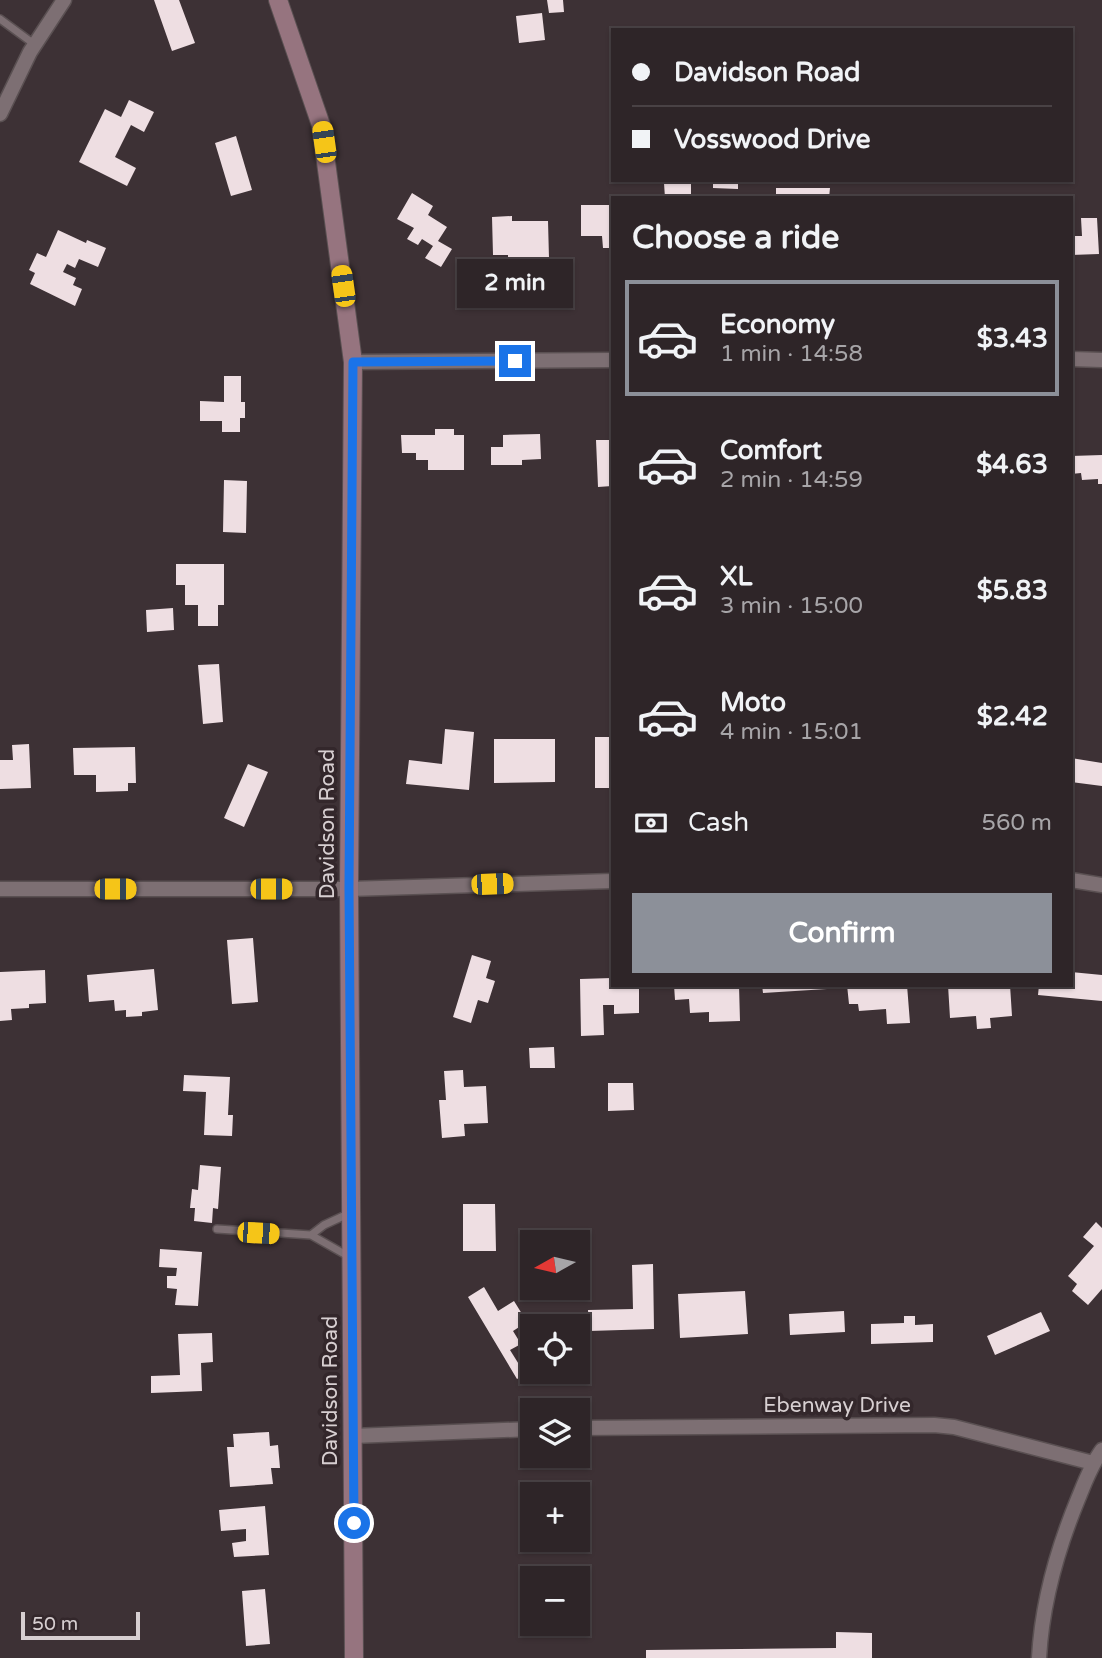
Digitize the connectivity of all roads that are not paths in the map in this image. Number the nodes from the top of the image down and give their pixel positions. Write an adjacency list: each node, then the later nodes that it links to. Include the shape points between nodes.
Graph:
1 (64, 0): 4 (street)
2 (278, 0): 9 (street, Davidson Road, via 321,125)
3 (0, 19): 4 (lane)
4 (35, 45): 5 (street)
5 (0, 114)
6 (1073, 359): 8 (street)
7 (611, 360): 9 (street)
8 (1102, 360)
9 (353, 362): 13 (street, Davidson Road)
10 (1073, 880): 12 (street)
11 (611, 881): 13 (street)
12 (1102, 886)
13 (349, 888): 14 (street); 15 (street, Davidson Road)
14 (0, 889)
15 (352, 1212): 17 (lane); 18 (street, Davidson Road)
16 (218, 1229): 17 (lane)
17 (311, 1235): 18 (lane)
18 (352, 1258): 21 (street, Davidson Road)
19 (590, 1428): 23 (street, Ebenway Drive, via 934,1425)
20 (520, 1430): 21 (street)
21 (354, 1436): 24 (street, Davidson Road)
22 (1102, 1450): 23 (street)
23 (1093, 1463): 25 (street, via 1059,1545)
24 (354, 1658)
25 (1038, 1658)

